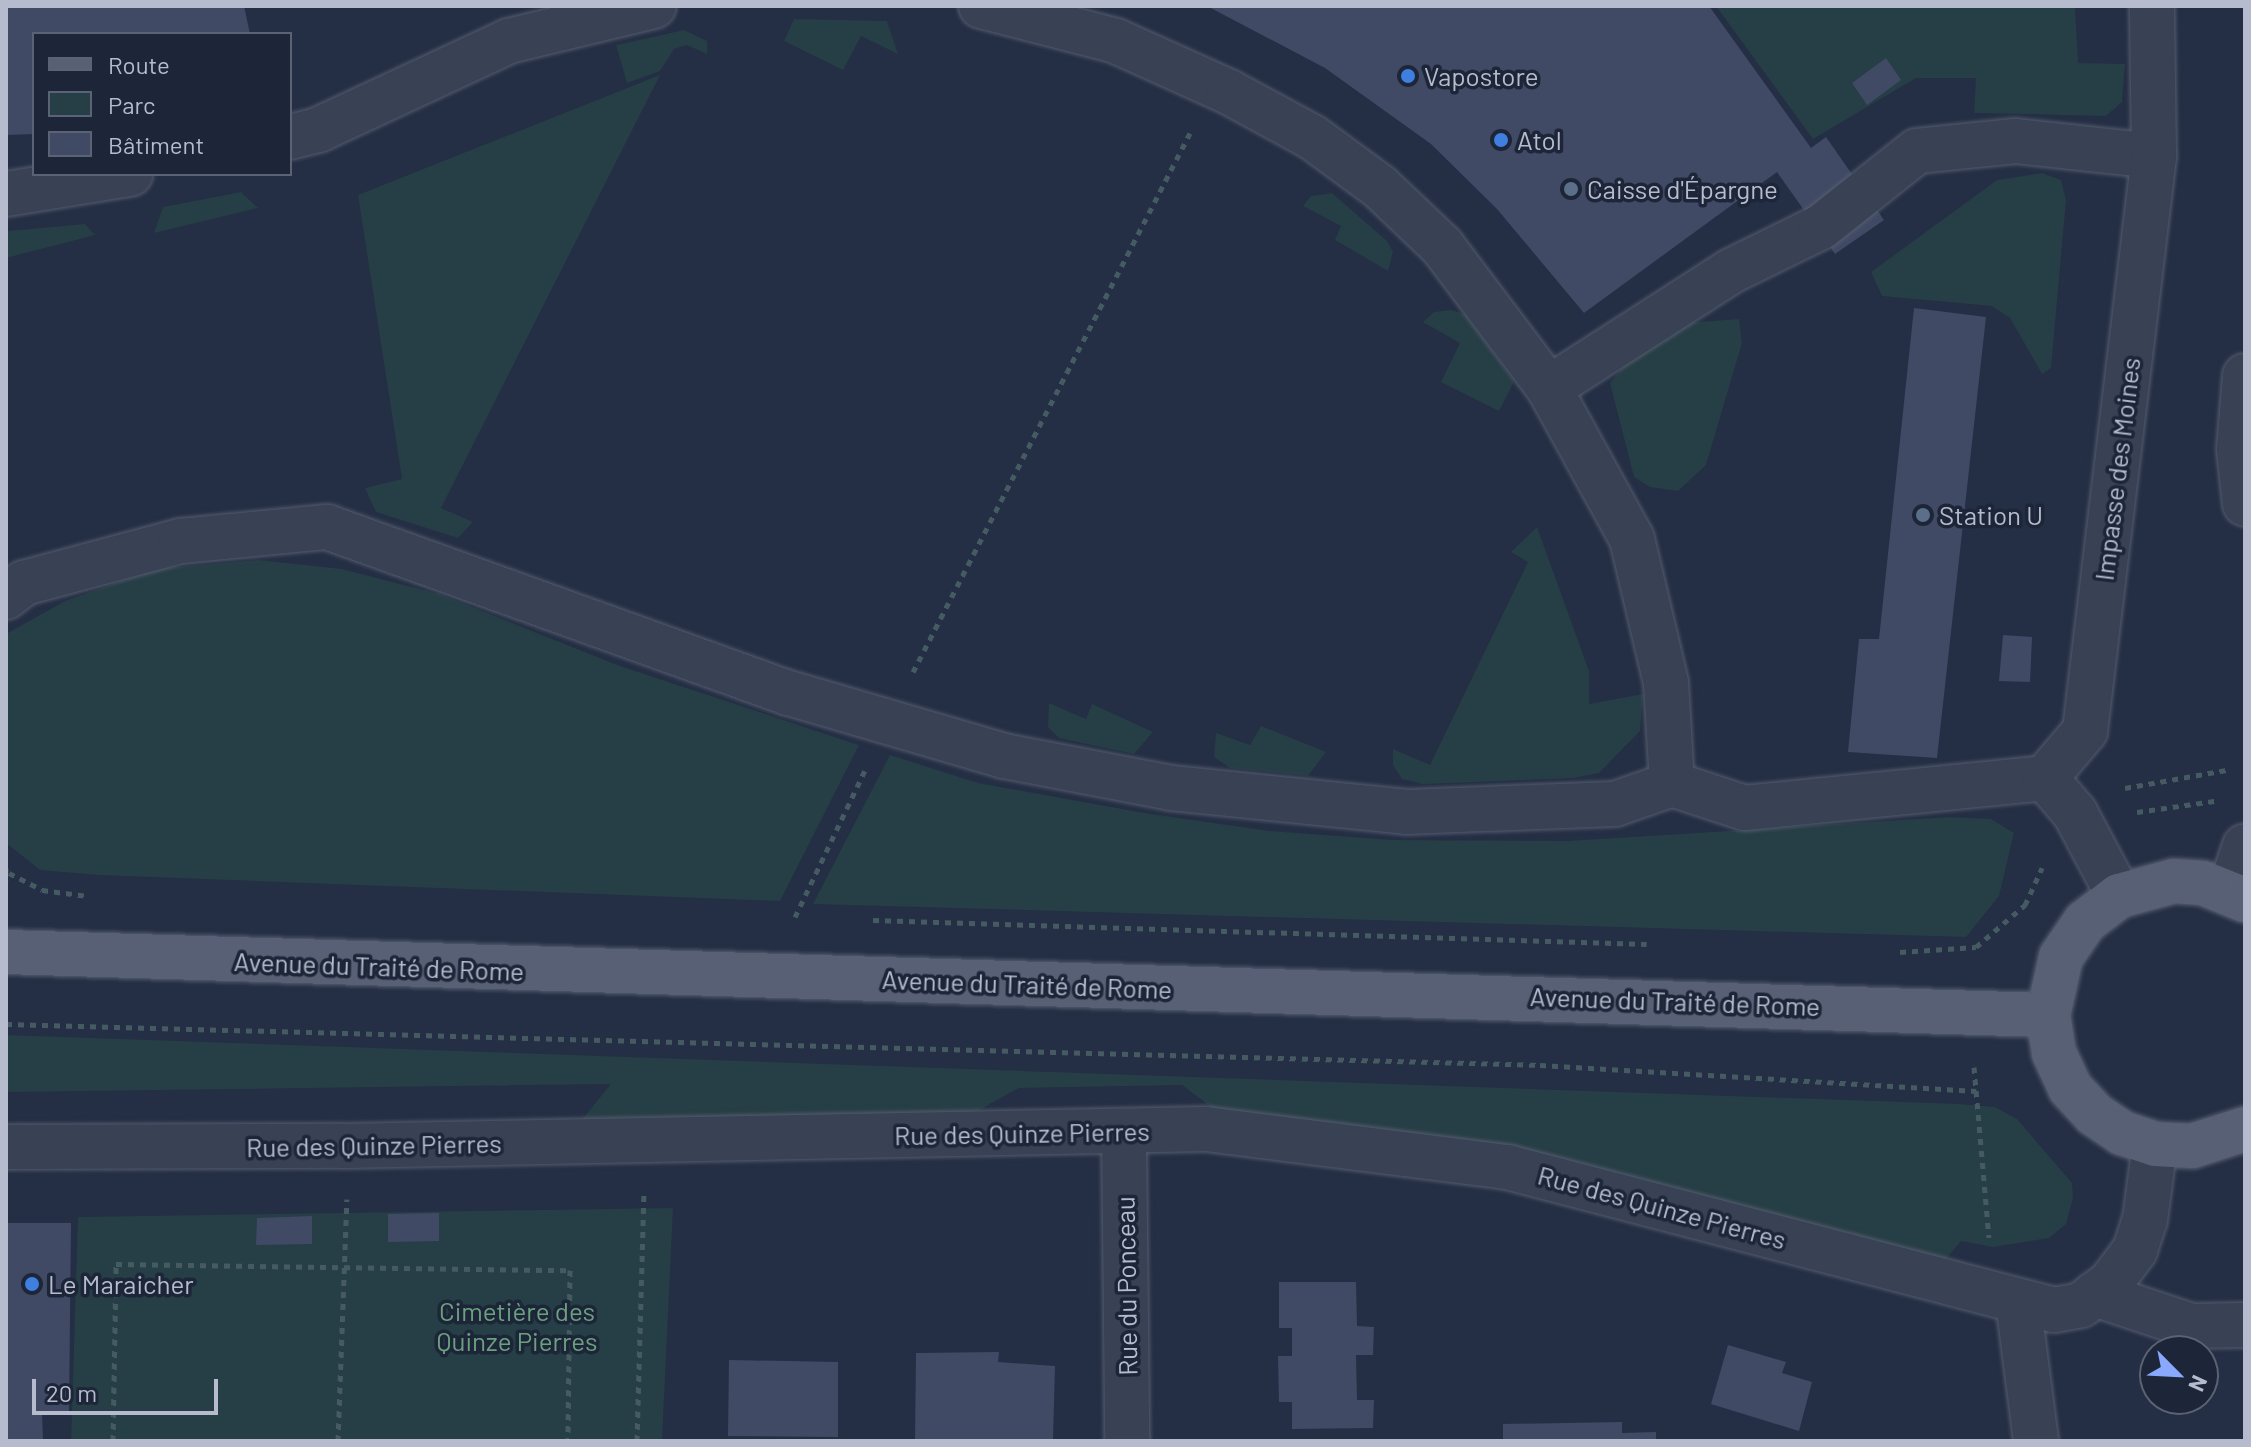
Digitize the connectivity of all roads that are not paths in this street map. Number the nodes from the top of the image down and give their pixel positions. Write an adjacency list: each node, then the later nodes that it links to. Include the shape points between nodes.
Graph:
1 (654, 6): 4 (street, via 509,41 318,130)
2 (981, 6): 9 (street, via 1116,41 1312,137 1380,187 1442,246)
3 (2152, 6): 5 (street, Impasse des Moines)
4 (292, 136)
5 (2154, 156): 9 (street, via 2015,141 1917,151 1821,227 1731,271); 13 (street, Impasse des Moines, via 2085,731)
6 (118, 176): 7 (street)
7 (6, 194)
8 (2245, 376): 10 (street)
9 (1549, 388): 14 (street, via 1632,539 1666,683)
10 (2244, 445): 11 (street)
11 (2245, 504)
12 (15, 590): 14 (street, via 181,541 327,527 789,693 1004,756 1187,790 1407,812 1615,804)
13 (2045, 778): 14 (street, via 1745,808); 17 (street, via 2075,813)
14 (1672, 784)
15 (2245, 846): 16 (street)
16 (2238, 895): 17 (main road, via 2174,881)
17 (2119, 896): 19 (main road, via 2085,922 2061,957)
18 (6, 952): 19 (main road, Avenue du Traité de Rome)
19 (2048, 1015): 22 (main road, via 2054,1053 2070,1088 2113,1127)
20 (2245, 1129): 22 (main road, via 2192,1146)
21 (1124, 1132): 23 (street, Rue des Quinze Pierres); 25 (street, Rue des Quinze Pierres, via 1206,1129 1507,1167); 27 (street, Rue du Ponceau)
22 (2155, 1144): 24 (street, via 2145,1220 2135,1250)
23 (6, 1147)
24 (2095, 1294): 25 (street, Rue des Quinze Pierres, via 2081,1305 2054,1310); 26 (street, via 2191,1326)
25 (2004, 1297): 28 (street)
26 (2245, 1325)
27 (1127, 1441)
28 (2036, 1441)

